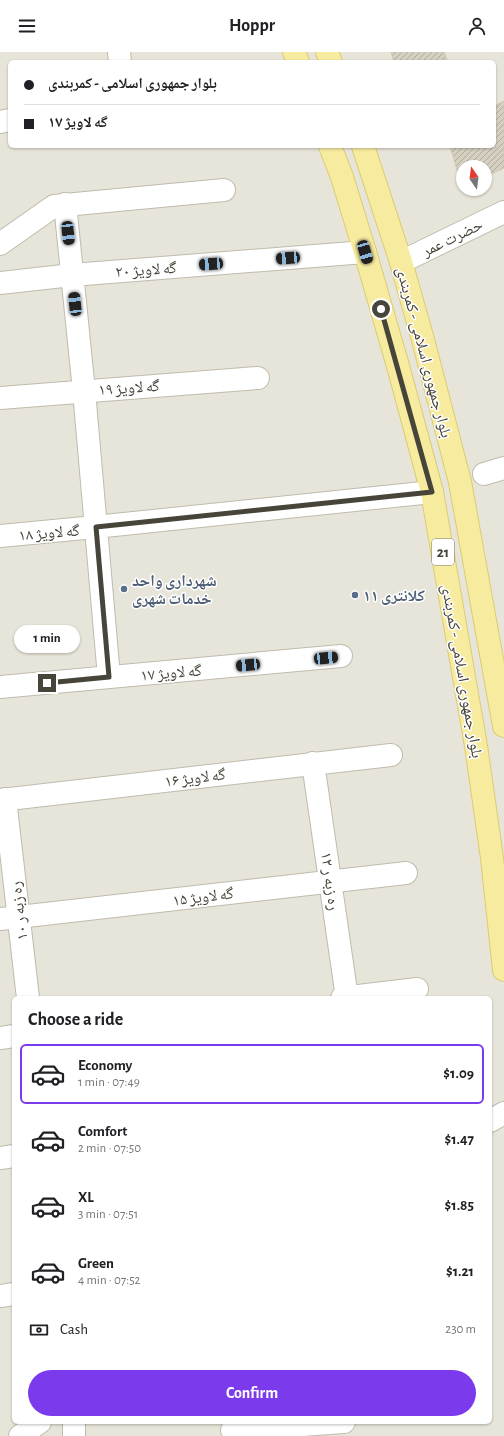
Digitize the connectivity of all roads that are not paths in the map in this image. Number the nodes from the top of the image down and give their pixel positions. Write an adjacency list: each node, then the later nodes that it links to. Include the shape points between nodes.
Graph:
1 (331, 148): 7 (main road, بلوار جمهوری اسلامی - کمربندی / 21)
2 (364, 148): 8 (main road, بلوار جمهوری اسلامی - کمربندی / 21)
3 (224, 190): 4 (street)
4 (65, 204): 6 (street, via 54,206); 9 (street)
5 (504, 212): 8 (street, حضرت عمر)
6 (0, 244)
7 (365, 252): 9 (street, گه لاویژ ۲۰); 14 (main road, بلوار جمهوری اسلامی - کمربندی / 21)
8 (401, 262): 20 (main road, بلوار جمهوری اسلامی - کمربندی / 21, via 460,482)
9 (72, 275): 10 (street, گه لاویژ ۲۰); 12 (street)
10 (0, 283)
11 (258, 378): 12 (street, ۱۹ گه لاویژ)
12 (84, 391): 13 (street, ۱۹ گه لاویژ); 15 (street)
13 (0, 398)
14 (432, 492): 15 (street, گه لاویژ ۱۸); 27 (main road, بلوار جمهوری اسلامی - کمربندی / 21, via 476,746)
15 (96, 527): 16 (street, گه لاویژ ۱۸); 18 (street)
16 (0, 536)
17 (341, 656): 18 (street, گه لاویژ ۱۷)
18 (109, 677): 19 (street, گه لاویژ ۱۷)
19 (0, 687)
20 (504, 726)
21 (391, 755): 22 (street, ۱۶ گه لاویژ)
22 (313, 764): 23 (street, ۱۶ گه لاویژ); 25 (street, ره زبه ر ۱۲)
23 (3, 800): 26 (street, ره زبه ر ۱۰)
24 (406, 873): 25 (street, گه لاویژ ۱۵)
25 (331, 882): 26 (street, گه لاویژ ۱۵); 30 (street, ره زبه ر ۱۲)
26 (9, 918): 29 (street, ره زبه ر ۱۰)
27 (504, 970)
28 (417, 989): 31 (street)
29 (28, 996)
30 (347, 996)
31 (363, 996)
32 (12, 1036): 33 (street)
33 (0, 1038)
34 (504, 1113): 35 (street)
35 (492, 1120)
36 (12, 1156): 37 (street)
37 (0, 1158)
38 (12, 1294): 39 (street)
39 (0, 1296)
40 (37, 1424): 44 (street)
41 (74, 1424): 45 (street)
42 (312, 1424): 43 (street)
43 (232, 1429)
44 (20, 1436)
45 (74, 1436)

